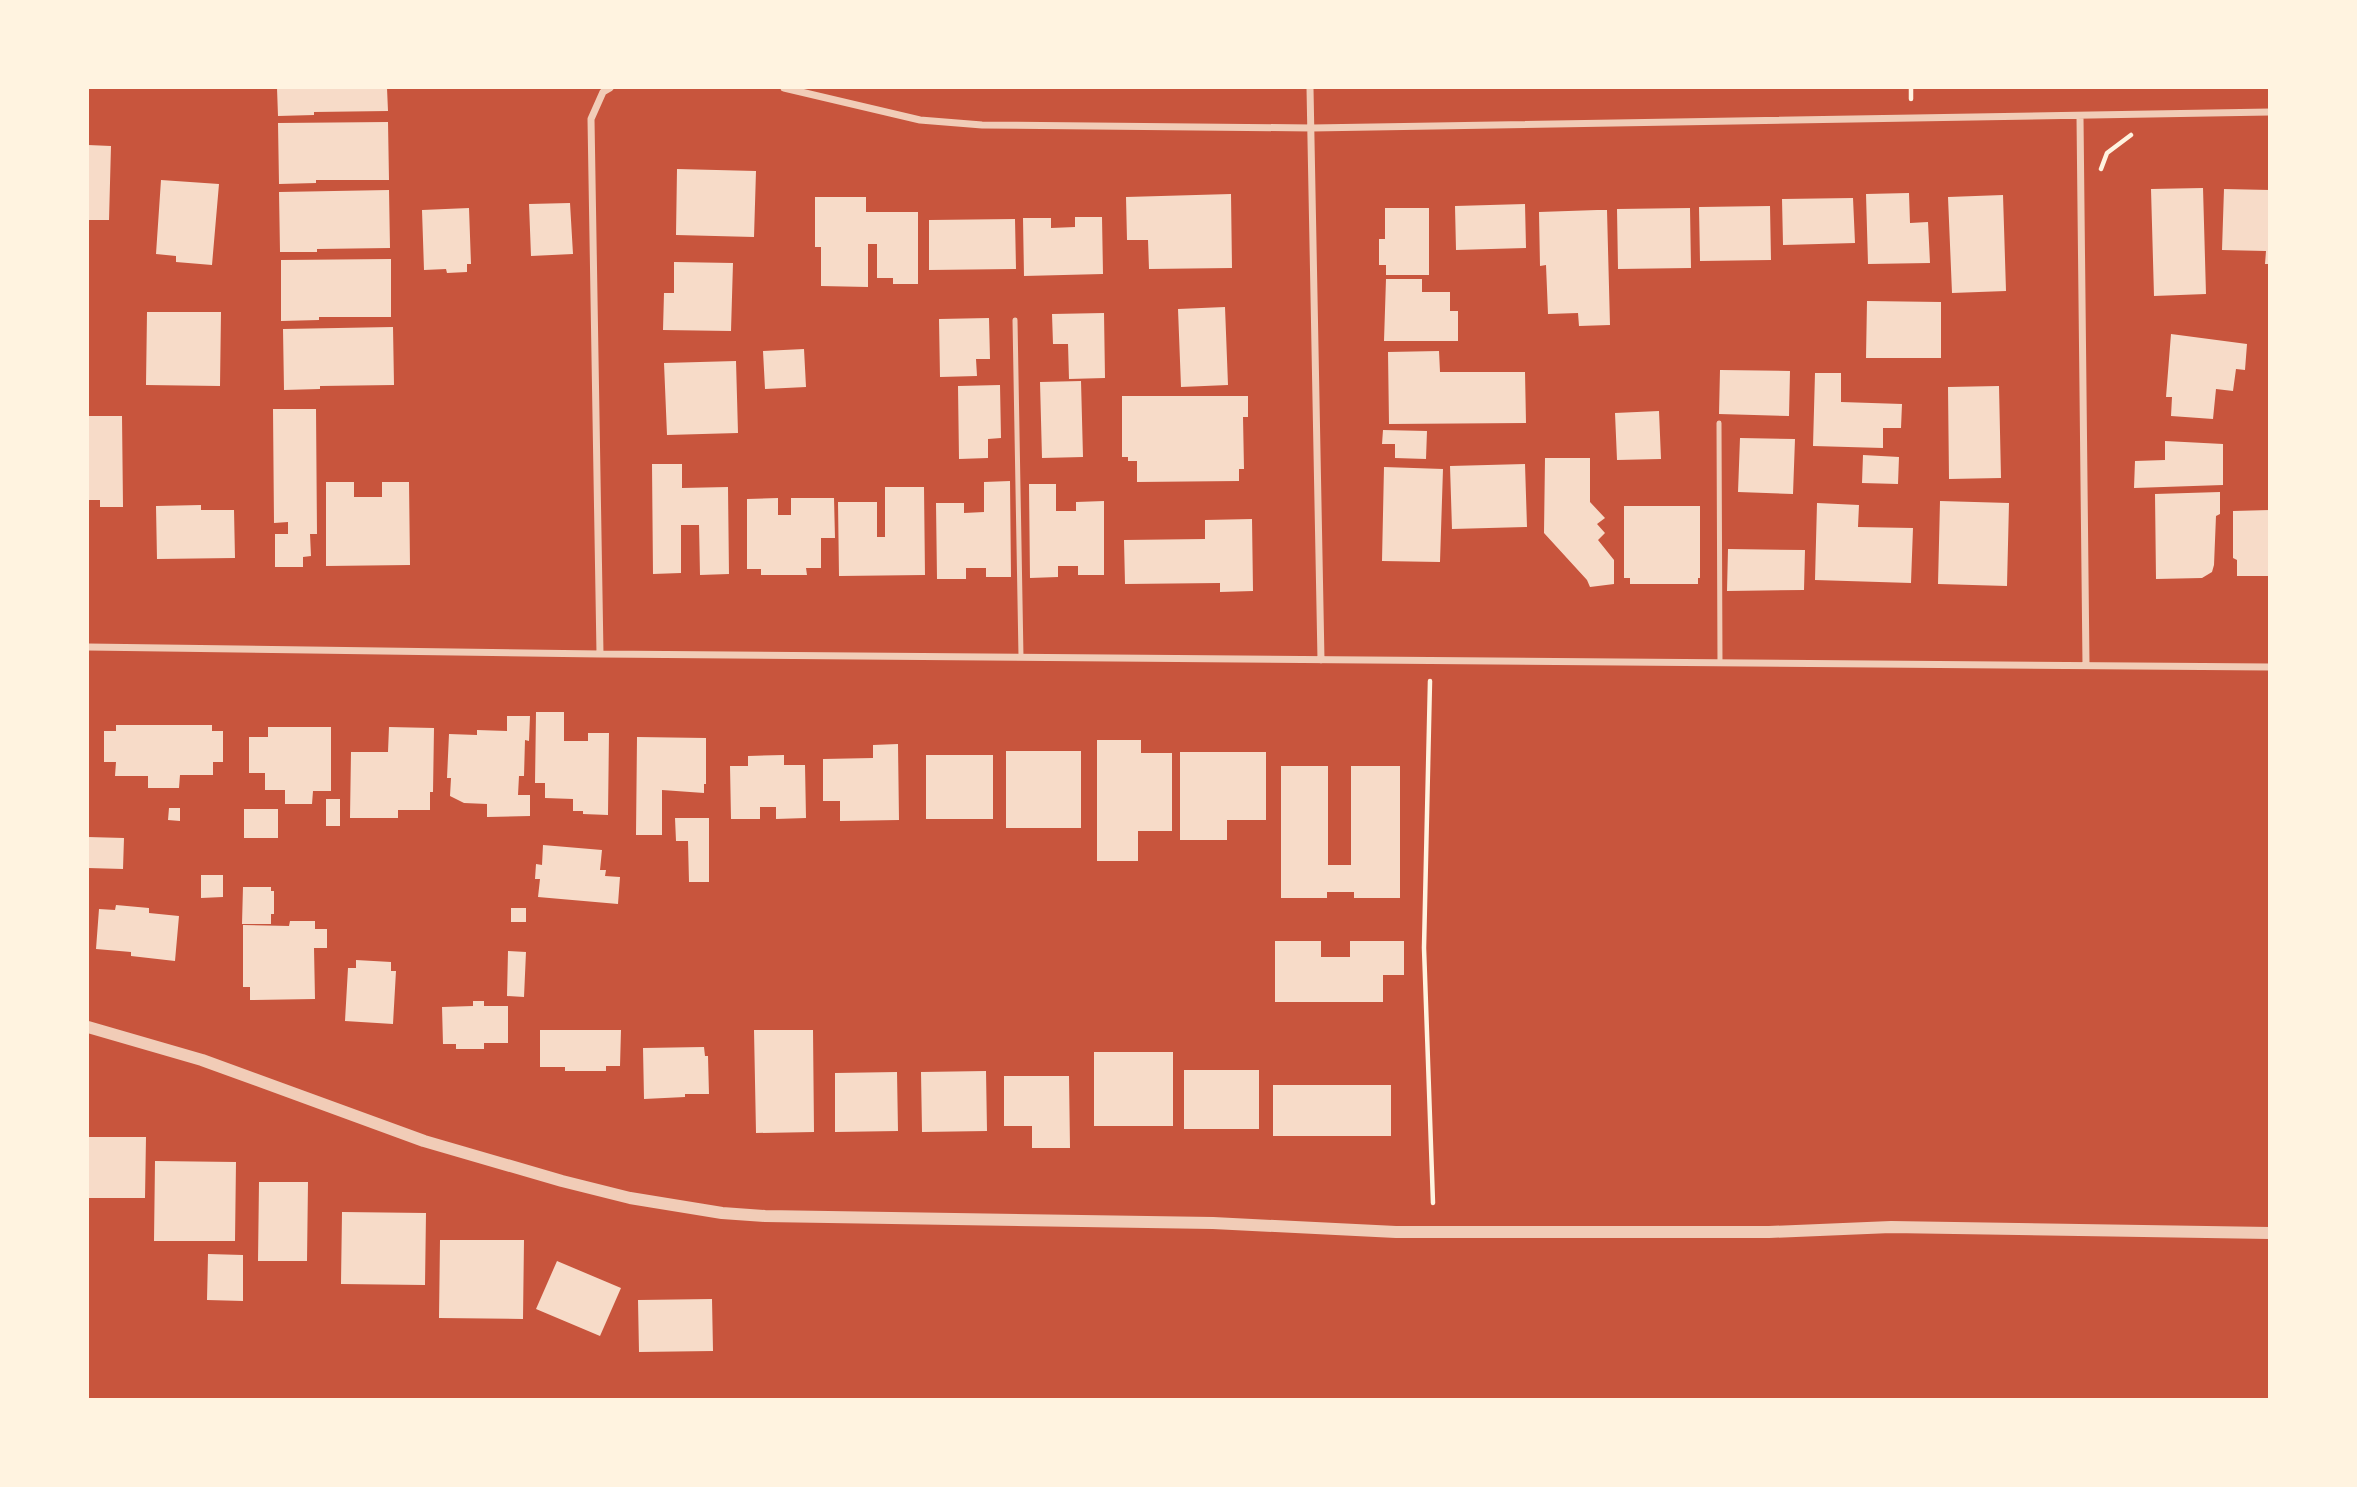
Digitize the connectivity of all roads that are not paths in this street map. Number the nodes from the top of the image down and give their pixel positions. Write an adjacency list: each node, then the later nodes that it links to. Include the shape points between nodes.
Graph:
1 (610, 88): 10 (street, via 603,92 591,119)
2 (784, 88): 6 (street, via 920,120 982,125)
3 (1310, 88): 6 (street)
4 (2270, 112): 5 (street)
5 (2080, 117): 6 (street); 14 (street)
6 (1312, 128): 12 (street)
7 (1015, 320): 11 (lane)
8 (1719, 423): 13 (lane)
9 (88, 647): 10 (street)
10 (600, 654): 11 (street)
11 (1021, 657): 12 (street)
12 (1321, 660): 13 (street)
13 (1720, 663): 14 (street)
14 (2086, 665): 15 (street)
15 (2270, 667)
16 (88, 1027): 17 (street, via 202,1060 449,1148 630,1199 722,1213 1213,1223 1396,1232 1756,1232 1891,1227)
17 (2270, 1233)

